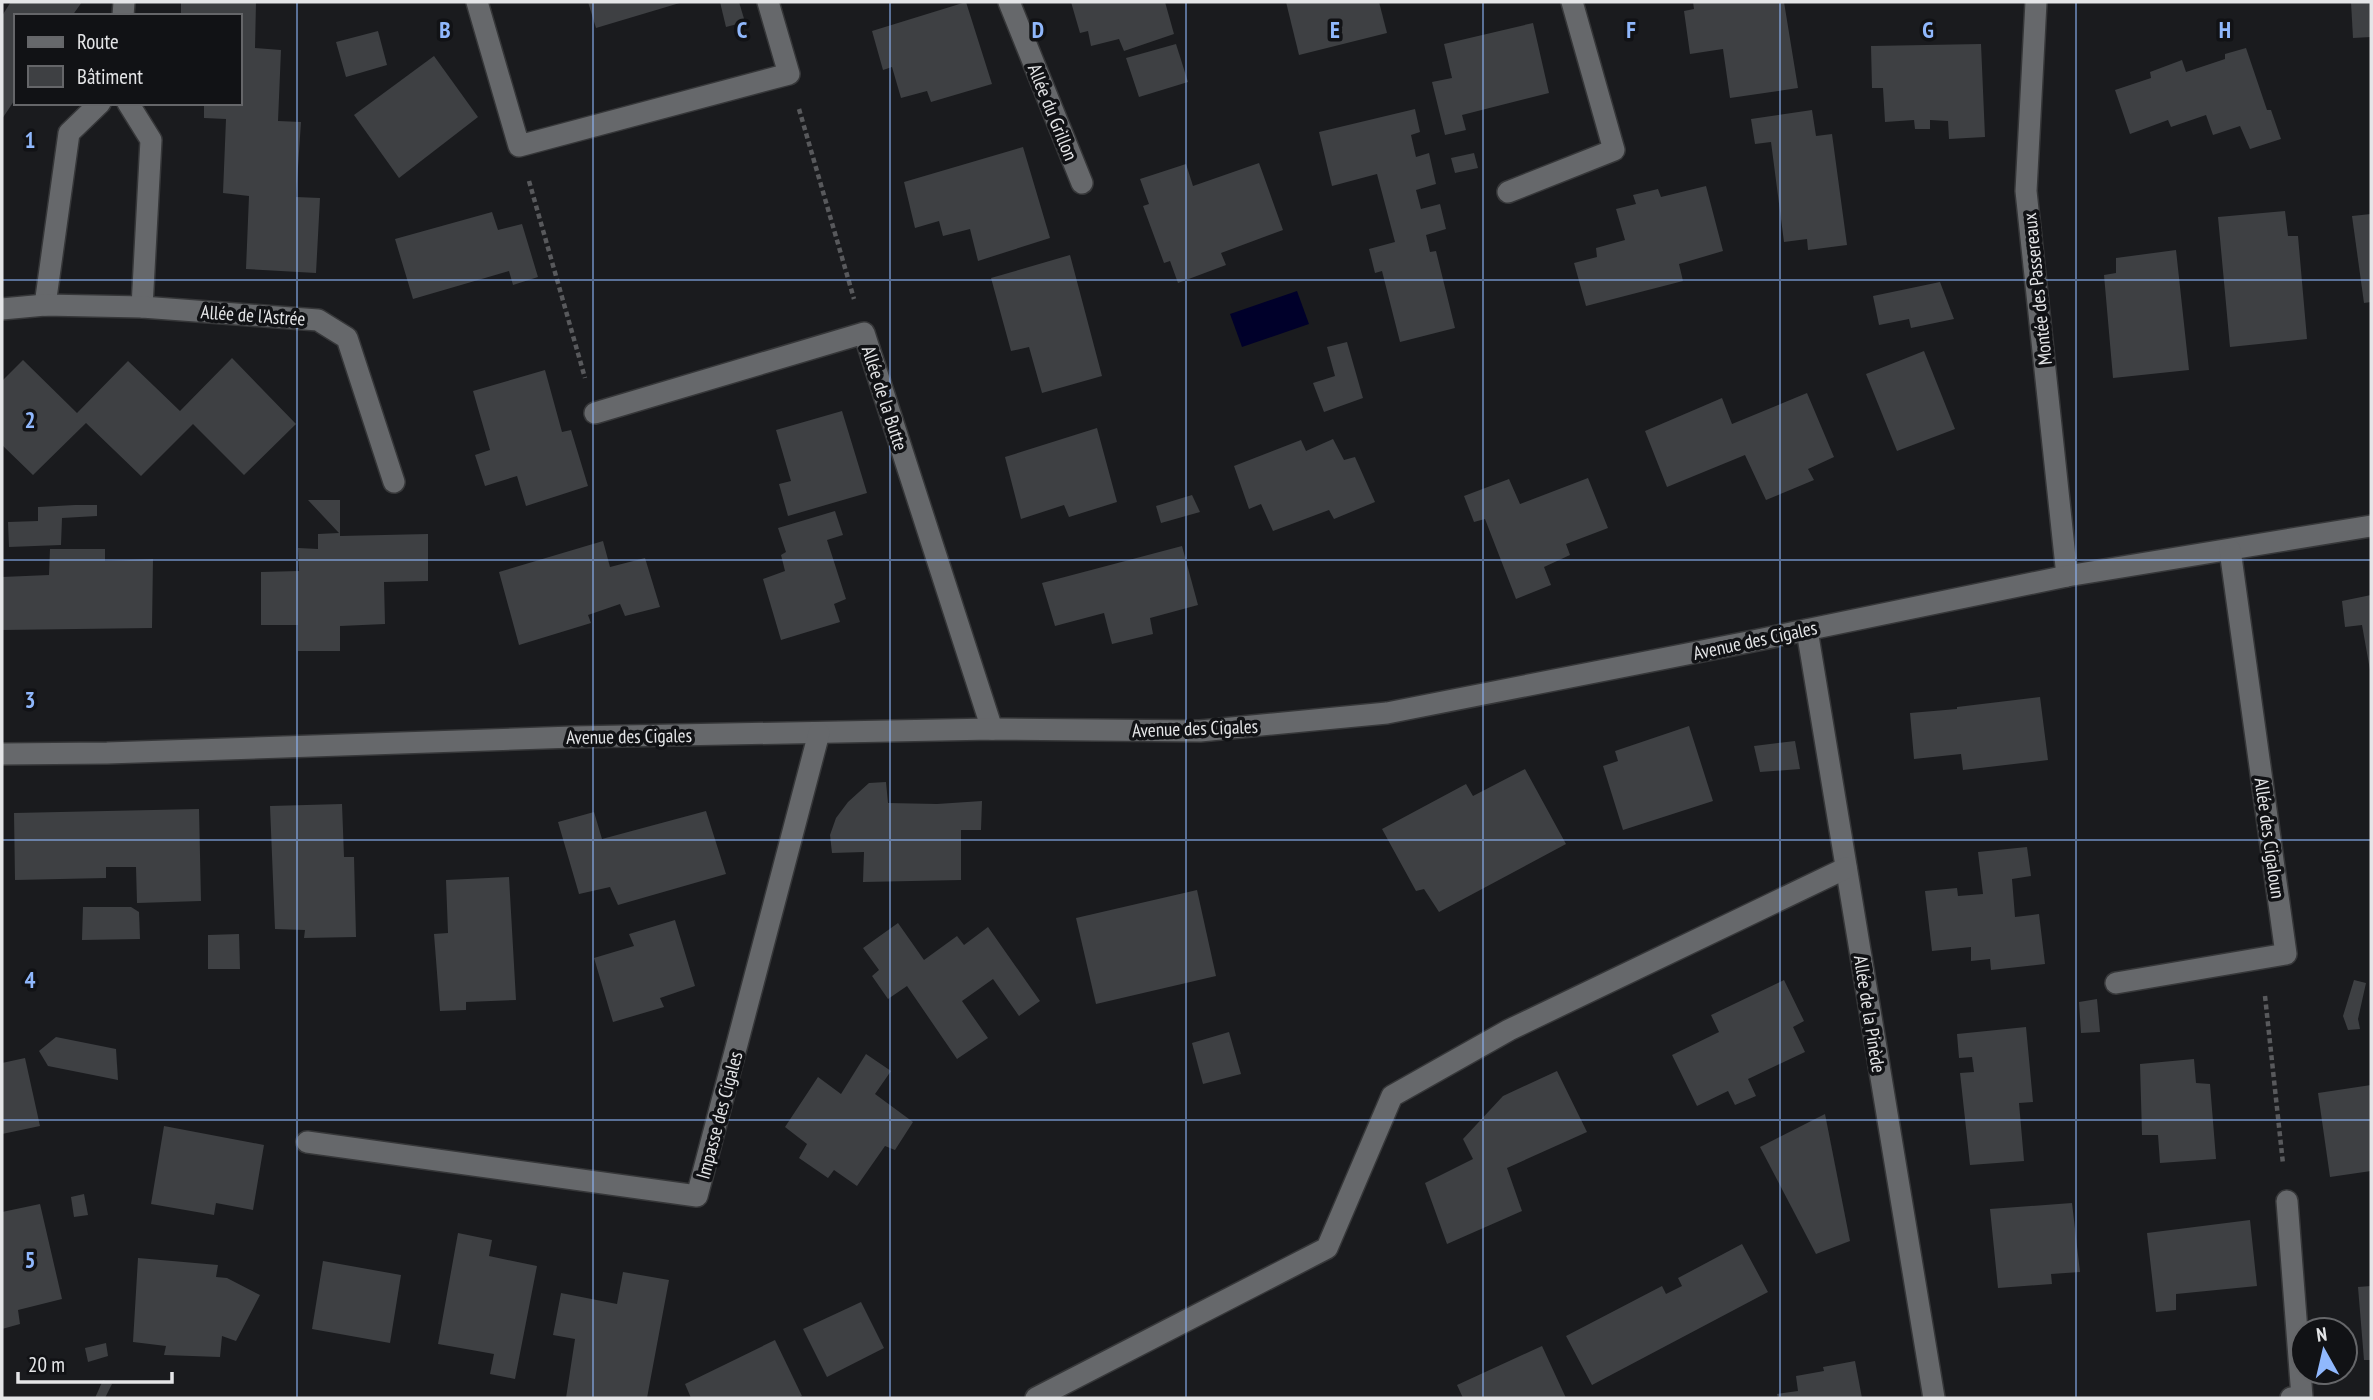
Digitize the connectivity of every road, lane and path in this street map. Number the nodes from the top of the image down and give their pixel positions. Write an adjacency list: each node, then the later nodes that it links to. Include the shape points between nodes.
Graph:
1 (477, 2): 9 (street)
2 (768, 2): 6 (street)
3 (1009, 2): 10 (street, Allée du Grillon)
4 (1572, 2): 11 (street, via 1614,150)
5 (2036, 2): 20 (street, Montée des Passereaux, via 2026,191)
6 (789, 74): 9 (street); 15 (path)
7 (98, 105): 12 (street, via 69,133)
8 (129, 105): 13 (street, via 151,140)
9 (519, 146): 16 (path)
10 (1082, 183)
11 (1508, 192)
12 (45, 306): 13 (street, Allée de l'Astrée); 14 (street, Allée de l'Astrée)
13 (142, 307): 17 (street, Allée de l'Astrée, via 318,320 346,338)
14 (2, 309)
15 (864, 333): 16 (street, Allée de la Butte); 22 (street, Allée de la Butte)
16 (595, 413)
17 (394, 482)
18 (2371, 526): 19 (street, Avenue des Cigales)
19 (2230, 550): 20 (street, Avenue des Cigales); 26 (street, Allée des Cigaloun, via 2286,954)
20 (2067, 576): 21 (street, Avenue des Cigales)
21 (1807, 630): 22 (street, Avenue des Cigales, via 1387,713 1200,731); 25 (street, Allée de la Pinède)
22 (992, 730): 23 (street, Avenue des Cigales)
23 (819, 733): 24 (street, Avenue des Cigales); 28 (street, Impasse des Cigales, via 697,1196)
24 (2, 754)
25 (1846, 868): 30 (street, via 1509,1030 1392,1096 1327,1248); 31 (street, Allée de la Pinède)
26 (2260, 958): 27 (street, Allée des Cigaloun); 29 (path)
27 (2116, 983)
28 (307, 1142)
29 (2287, 1201): 32 (street, via 2302,1397)
30 (1036, 1398)
31 (1934, 1398)
32 (2291, 1398)

